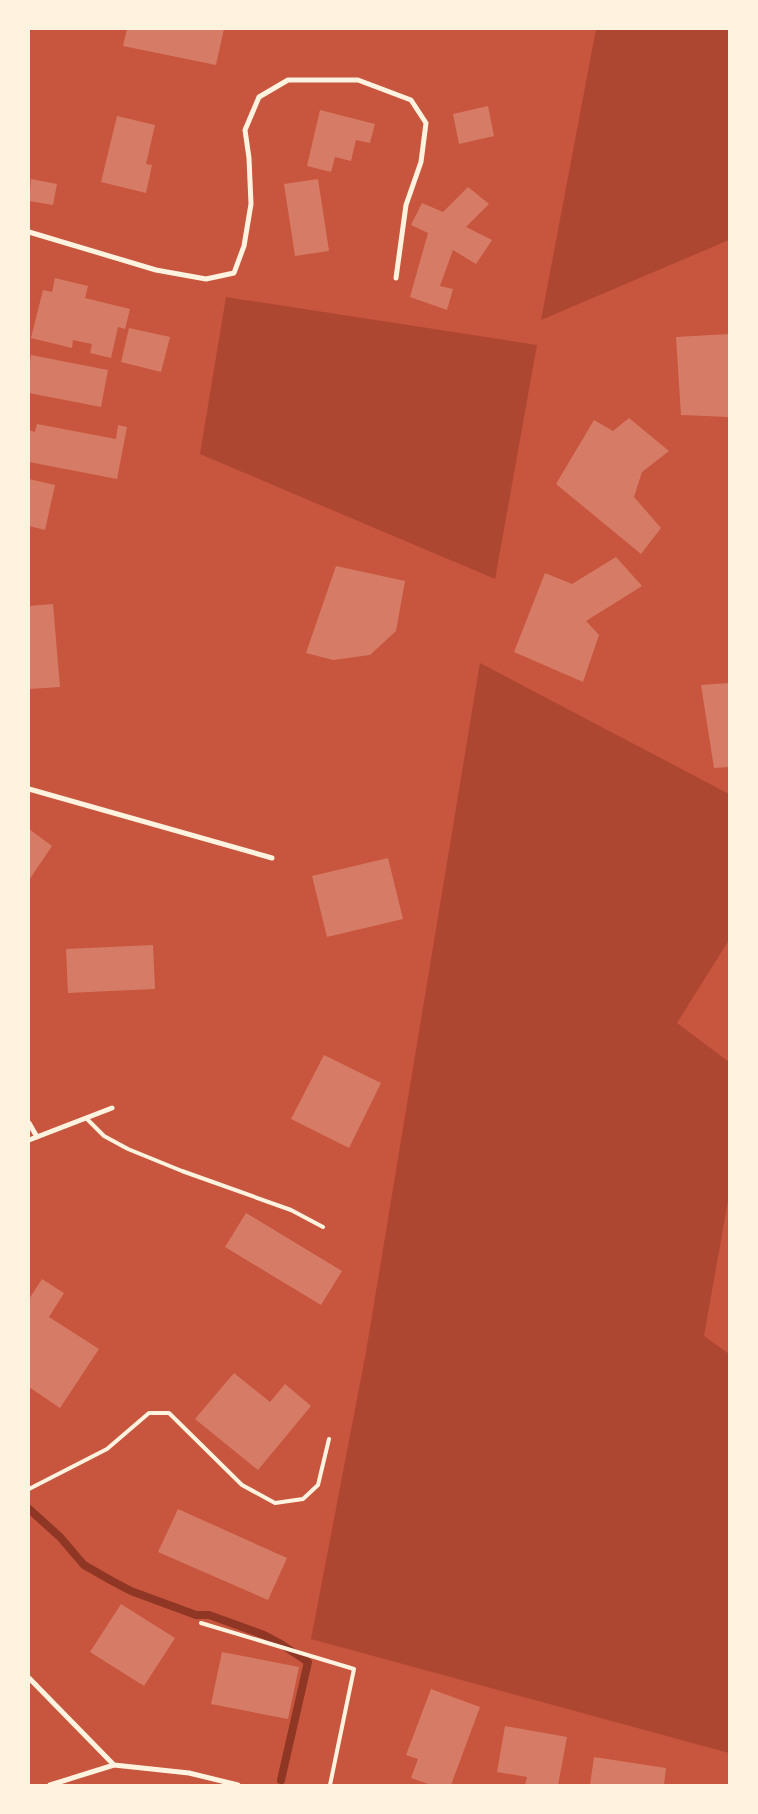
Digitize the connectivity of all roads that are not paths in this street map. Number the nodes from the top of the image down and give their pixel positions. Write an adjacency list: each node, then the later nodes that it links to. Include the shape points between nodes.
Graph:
1 (29, 232): 2 (street, via 156,270 206,279 234,273 244,246 251,204 244,130 259,97 288,80 358,80 411,100 426,122 421,162 406,206)
2 (396, 278)
3 (29, 789): 4 (street)
4 (272, 858)
5 (112, 1108): 6 (street)
6 (86, 1118): 8 (street); 10 (lane, via 104,1136 128,1149 290,1210)
7 (29, 1123): 8 (street)
8 (37, 1137): 9 (street)
9 (29, 1140)
10 (323, 1227)
11 (328, 1439): 12 (lane, via 318,1485 303,1499 275,1503 242,1485 169,1412 149,1414 107,1449)
12 (30, 1489)
13 (201, 1623): 18 (lane, via 354,1669)
14 (29, 1678): 15 (street)
15 (114, 1765): 16 (street); 17 (street, via 189,1773)
16 (50, 1785)
17 (238, 1785)
18 (330, 1785)

